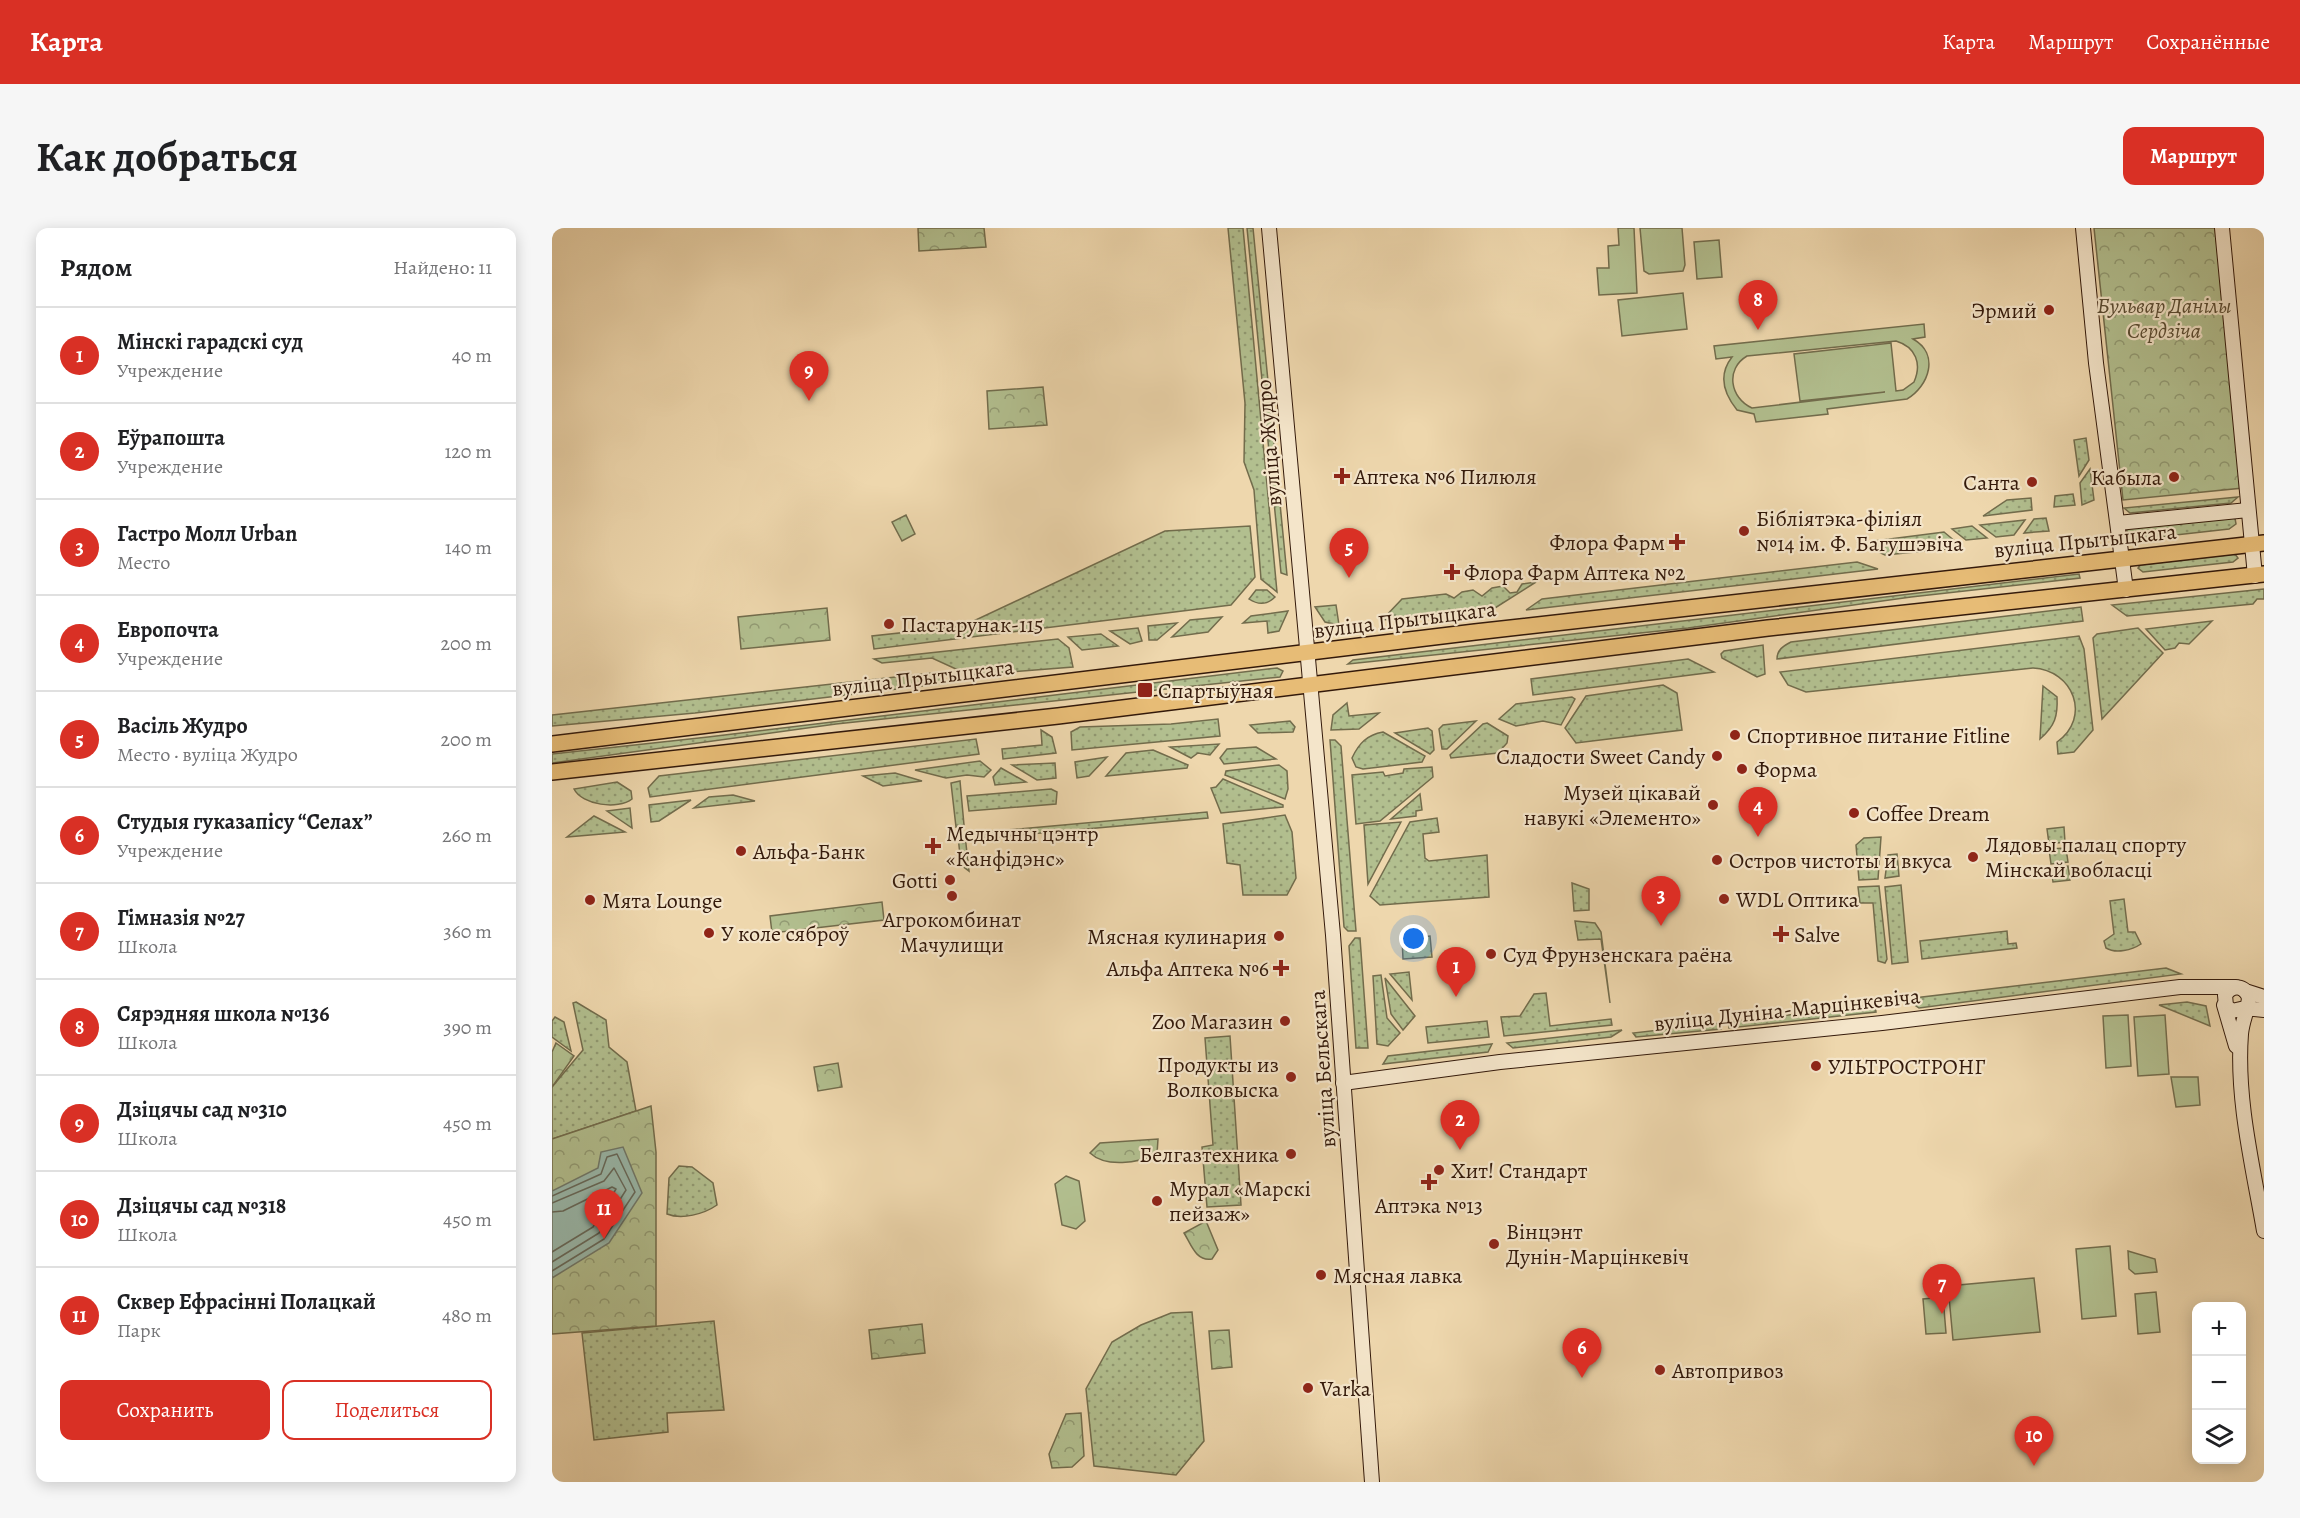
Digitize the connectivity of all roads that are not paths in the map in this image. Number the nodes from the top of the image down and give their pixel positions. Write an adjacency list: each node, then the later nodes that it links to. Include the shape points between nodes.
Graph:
1 (1269, 228): 10 (street, вуліца Жудро)
2 (2083, 228): 5 (street)
3 (2222, 228): 4 (street)
4 (2248, 510): 5 (street); 6 (street)
5 (2118, 523): 7 (street)
6 (2258, 543): 7 (main road, вуліца Прытыцкага); 8 (street)
7 (2123, 558): 9 (street); 10 (main road, вуліца Прытыцкага)
8 (2259, 575): 9 (main road)
9 (2126, 590): 11 (main road, via 1768,628)
10 (1309, 654): 11 (street, вуліца Бельскага); 12 (main road, вуліца Прытыцкага)
11 (1311, 685): 13 (main road); 21 (street, вуліца Бельскага)
12 (552, 744)
13 (552, 772)
14 (2180, 987): 15 (street, вуліца Дуніна-Марцінкевіча); 17 (street, via 2214,996); 21 (street, вуліца Дуніна-Марцінкевіча)
15 (2241, 989): 16 (street, вуліца Дуніна-Марцінкевіча); 17 (street, via 2225,995); 18 (street, via 2249,998)
16 (2264, 997)
17 (2226, 1006): 18 (street, via 2236,1012); 20 (street)
18 (2245, 1008): 19 (street); 20 (street)
19 (2264, 1010)
20 (2240, 1060): 22 (street, via 2252,1175)
21 (1343, 1083): 23 (street, вуліца Бельскага)
22 (2264, 1231)
23 (1372, 1482)

